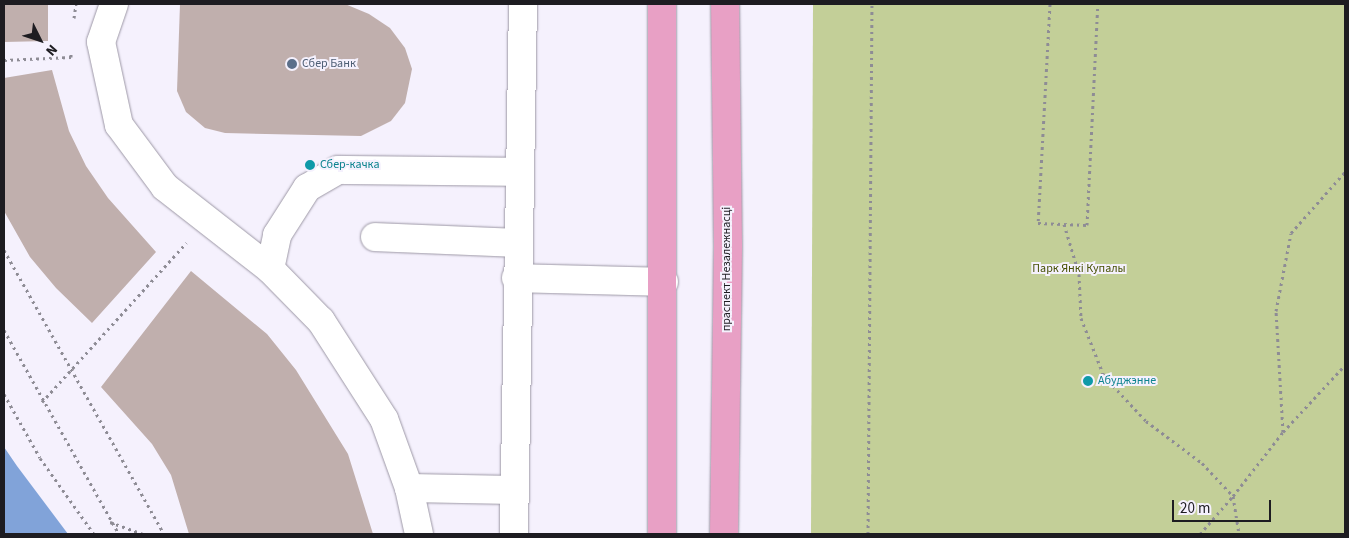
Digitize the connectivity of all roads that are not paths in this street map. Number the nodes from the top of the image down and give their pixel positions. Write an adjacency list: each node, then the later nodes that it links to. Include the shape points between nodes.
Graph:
1 (114, 4): 8 (lane, via 102,42 119,125 165,186)
2 (523, 4): 5 (lane)
3 (662, 4): 10 (main road)
4 (725, 4): 16 (main road, праспект Незалежнасці, via 728,245)
5 (519, 172): 7 (lane); 8 (lane, via 338,170 307,188 277,235)
6 (375, 237): 7 (lane)
7 (517, 243): 9 (lane)
8 (270, 270): 11 (lane, via 321,321 384,419)
9 (516, 278): 10 (lane); 12 (lane)
10 (664, 282): 15 (main road)
11 (409, 488): 12 (lane); 13 (lane)
12 (514, 490): 14 (lane)
13 (419, 534)
14 (514, 534)
15 (662, 534)
16 (724, 534)

